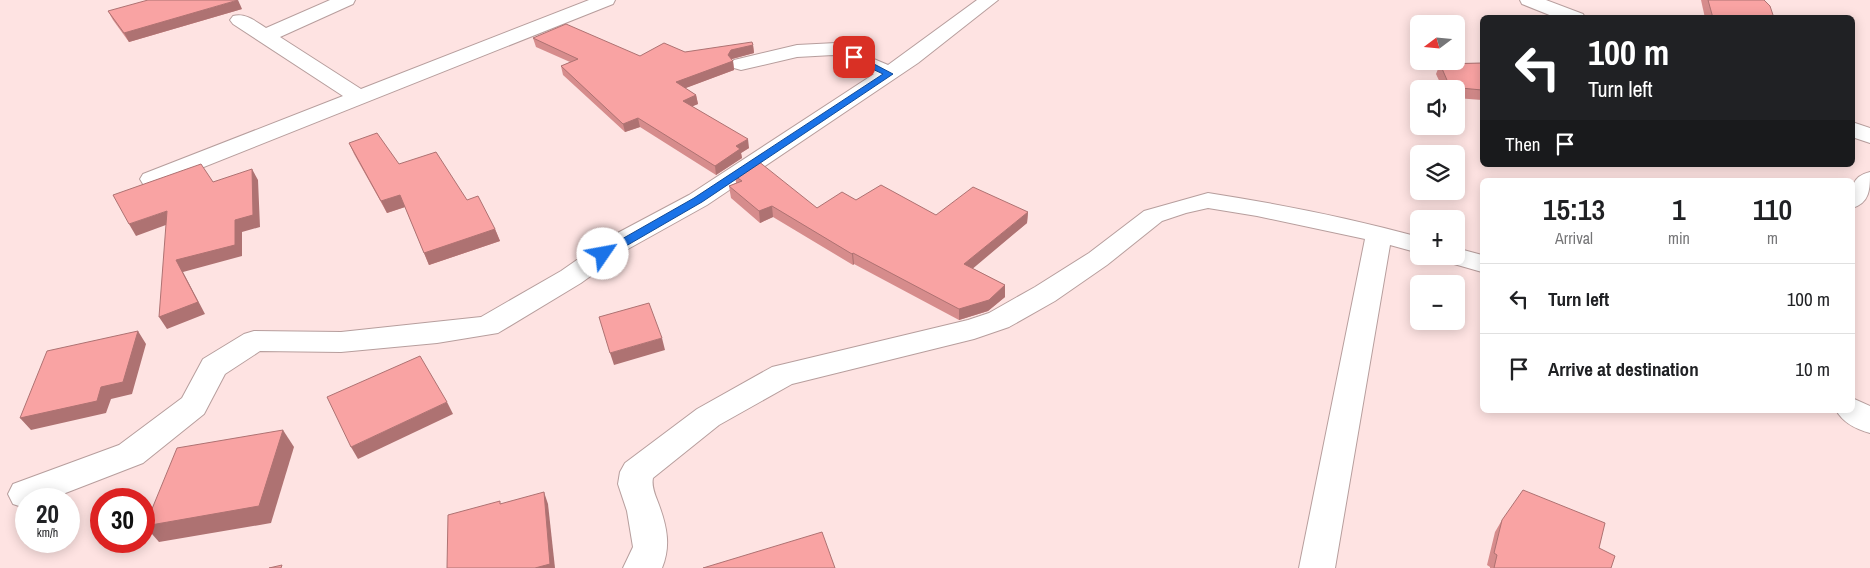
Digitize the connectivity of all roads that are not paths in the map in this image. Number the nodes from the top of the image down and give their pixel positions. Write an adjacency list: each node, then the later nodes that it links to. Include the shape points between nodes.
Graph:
1 (346, 0): 7 (street)
2 (606, 0): 10 (street)
3 (989, 0): 9 (street)
4 (1529, 0): 5 (street)
5 (1568, 15)
6 (240, 20): 7 (street)
7 (265, 36): 10 (street)
8 (741, 64): 9 (street, via 797,51 836,49)
9 (889, 74): 22 (street, via 698,200 619,244 488,326 341,342 254,341 214,366 193,406 132,454)
10 (362, 98): 13 (street)
11 (1855, 130): 12 (street)
12 (1870, 136)
13 (152, 179)
14 (1870, 179): 15 (street)
15 (1855, 197)
16 (1379, 234): 17 (street); 23 (street, via 1208,200 1153,216 1098,259 999,320 974,329 783,375 708,417 637,472 635,484 651,547); 24 (street)
17 (1410, 243)
18 (1465, 259): 19 (street)
19 (1480, 263)
20 (1855, 412): 21 (street)
21 (1870, 421)
22 (41, 488)
23 (642, 568)
24 (1317, 568)

